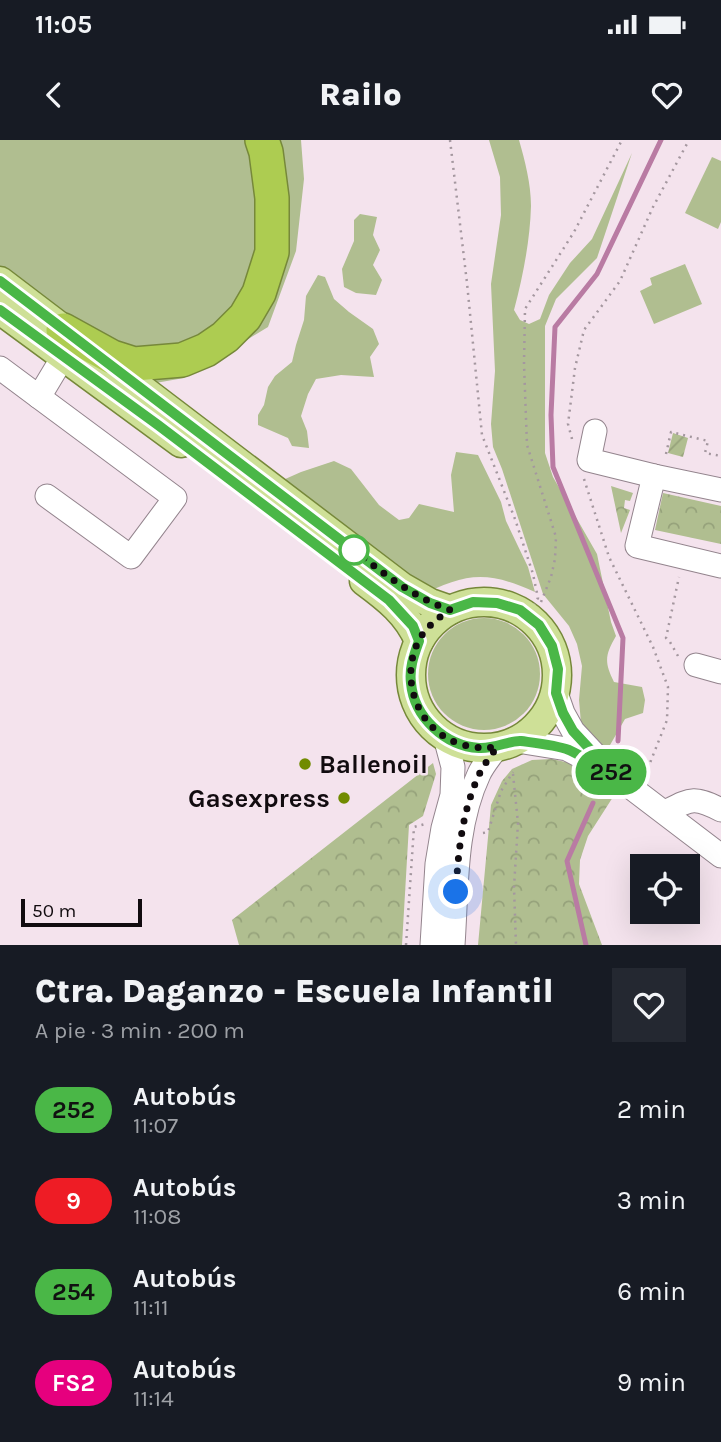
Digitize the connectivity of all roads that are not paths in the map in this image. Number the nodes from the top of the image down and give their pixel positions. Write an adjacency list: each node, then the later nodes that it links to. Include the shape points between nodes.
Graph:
1 (262, 140): 4 (highway, via 272,198 272,252 259,293 245,317 206,350 182,360 134,364)
2 (0, 281): 4 (main road)
3 (0, 310): 4 (main road)
4 (63, 344): 6 (street); 12 (main road, via 170,409 402,587); 13 (main road, via 158,425 389,600 413,626)
5 (0, 368): 6 (street)
6 (38, 397): 10 (street, via 175,498 131,557)
7 (595, 431): 8 (street, via 589,460)
8 (654, 476): 9 (street); 11 (street, via 637,546)
9 (721, 490)
10 (47, 496)
11 (721, 566)
12 (450, 610): 13 (main road, via 427,628); 16 (main road, via 473,602 534,609 552,646 558,669)
13 (419, 641): 17 (main road, via 411,683 416,705)
14 (696, 666): 15 (street)
15 (721, 672)
16 (556, 693): 18 (main road, via 534,729); 19 (street, via 573,731)
17 (445, 737): 18 (main road, via 470,747); 23 (street, via 453,768 452,795 436,864)
18 (507, 744): 19 (street, via 567,749); 24 (street, via 480,773 470,799 458,866)
19 (612, 773): 21 (street)
20 (721, 810): 21 (street, via 697,800)
21 (665, 812): 22 (street)
22 (721, 856)
23 (432, 945)
24 (453, 945)

